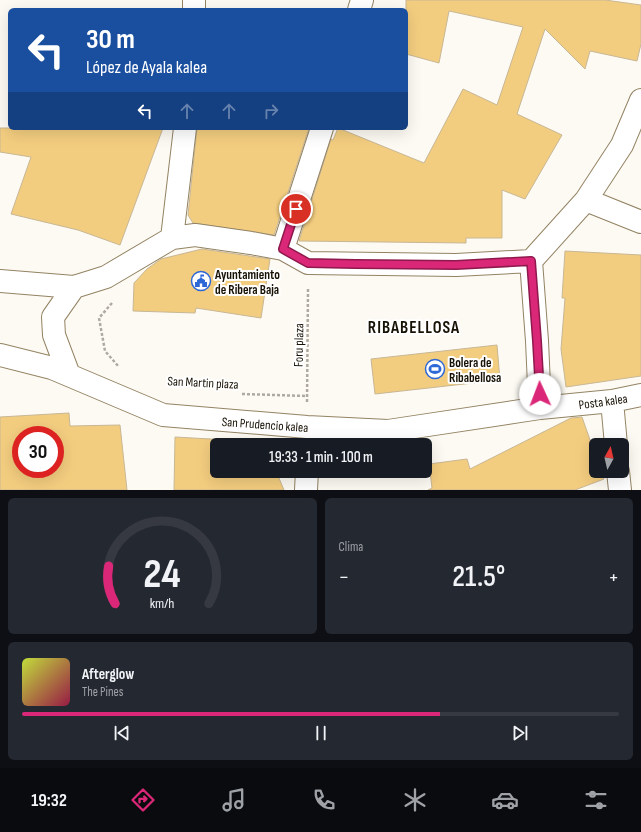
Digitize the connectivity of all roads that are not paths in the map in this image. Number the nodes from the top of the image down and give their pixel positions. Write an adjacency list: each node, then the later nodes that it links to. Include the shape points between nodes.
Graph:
1 (641, 100): 4 (street, via 622,145)
2 (185, 130): 6 (street)
3 (321, 130): 7 (street)
4 (586, 200): 5 (street); 8 (street)
5 (641, 222)
6 (172, 238): 7 (street, via 195,235); 10 (street, via 106,278)
7 (283, 249): 8 (street, via 308,263 456,265)
8 (531, 261): 15 (street)
9 (0, 281): 10 (street)
10 (74, 287): 12 (street, via 53,317 54,335)
11 (0, 354): 12 (street, San Prudencio kalea)
12 (69, 375): 16 (street, San Prudencio kalea, via 163,415)
13 (641, 395): 14 (street, Posta kalea)
14 (612, 401): 15 (street, Posta kalea); 17 (street)
15 (540, 408): 16 (street, San Prudencio kalea, via 388,431)
16 (307, 436)
17 (615, 438)
18 (307, 478): 20 (street)
19 (619, 478): 21 (street)
20 (306, 490)
21 (620, 490)

